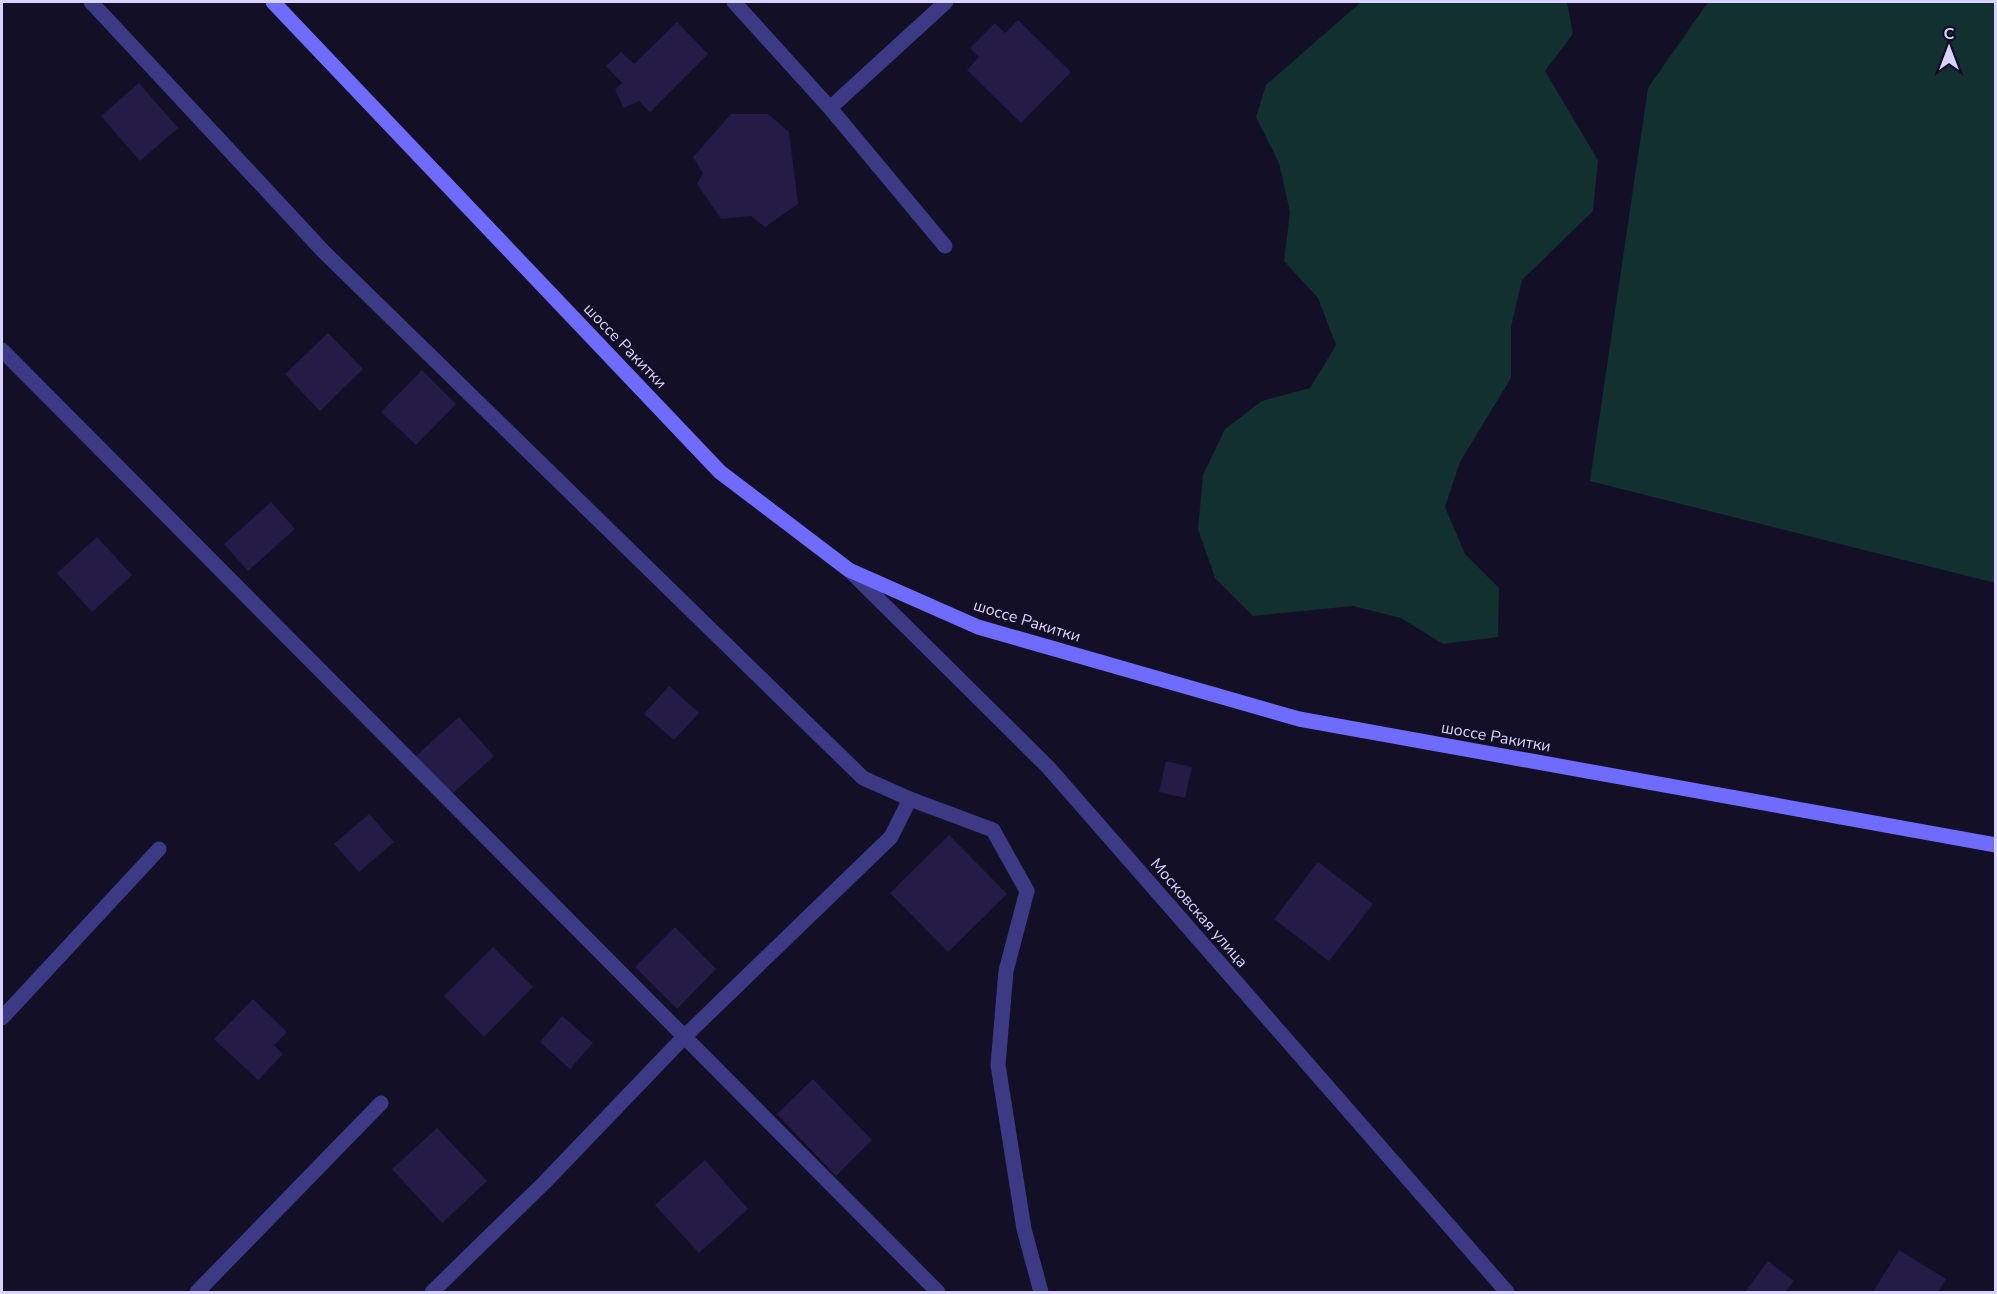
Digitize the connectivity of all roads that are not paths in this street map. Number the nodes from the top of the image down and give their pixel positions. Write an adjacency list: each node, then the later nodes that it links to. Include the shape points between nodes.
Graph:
1 (91, 2): 9 (street, via 325,253 863,778)
2 (273, 2): 8 (main road, шоссе Ракитки, via 720,472)
3 (734, 2): 5 (street)
4 (946, 2): 5 (street)
5 (830, 108): 6 (street)
6 (945, 246)
7 (2, 350): 13 (street)
8 (849, 570): 10 (main road, шоссе Ракитки, via 978,627 1299,719); 19 (street, Московская улица, via 1048,767)
9 (910, 799): 13 (street, via 891,837); 18 (street, via 993,830 1027,891 1006,971 998,1065 1024,1229)
10 (1995, 845)
11 (159, 849): 12 (street)
12 (2, 1018)
13 (684, 1037): 16 (street); 17 (street)
14 (381, 1103): 15 (street)
15 (197, 1293)
16 (432, 1293)
17 (938, 1293)
18 (1041, 1293)
19 (1507, 1293)

